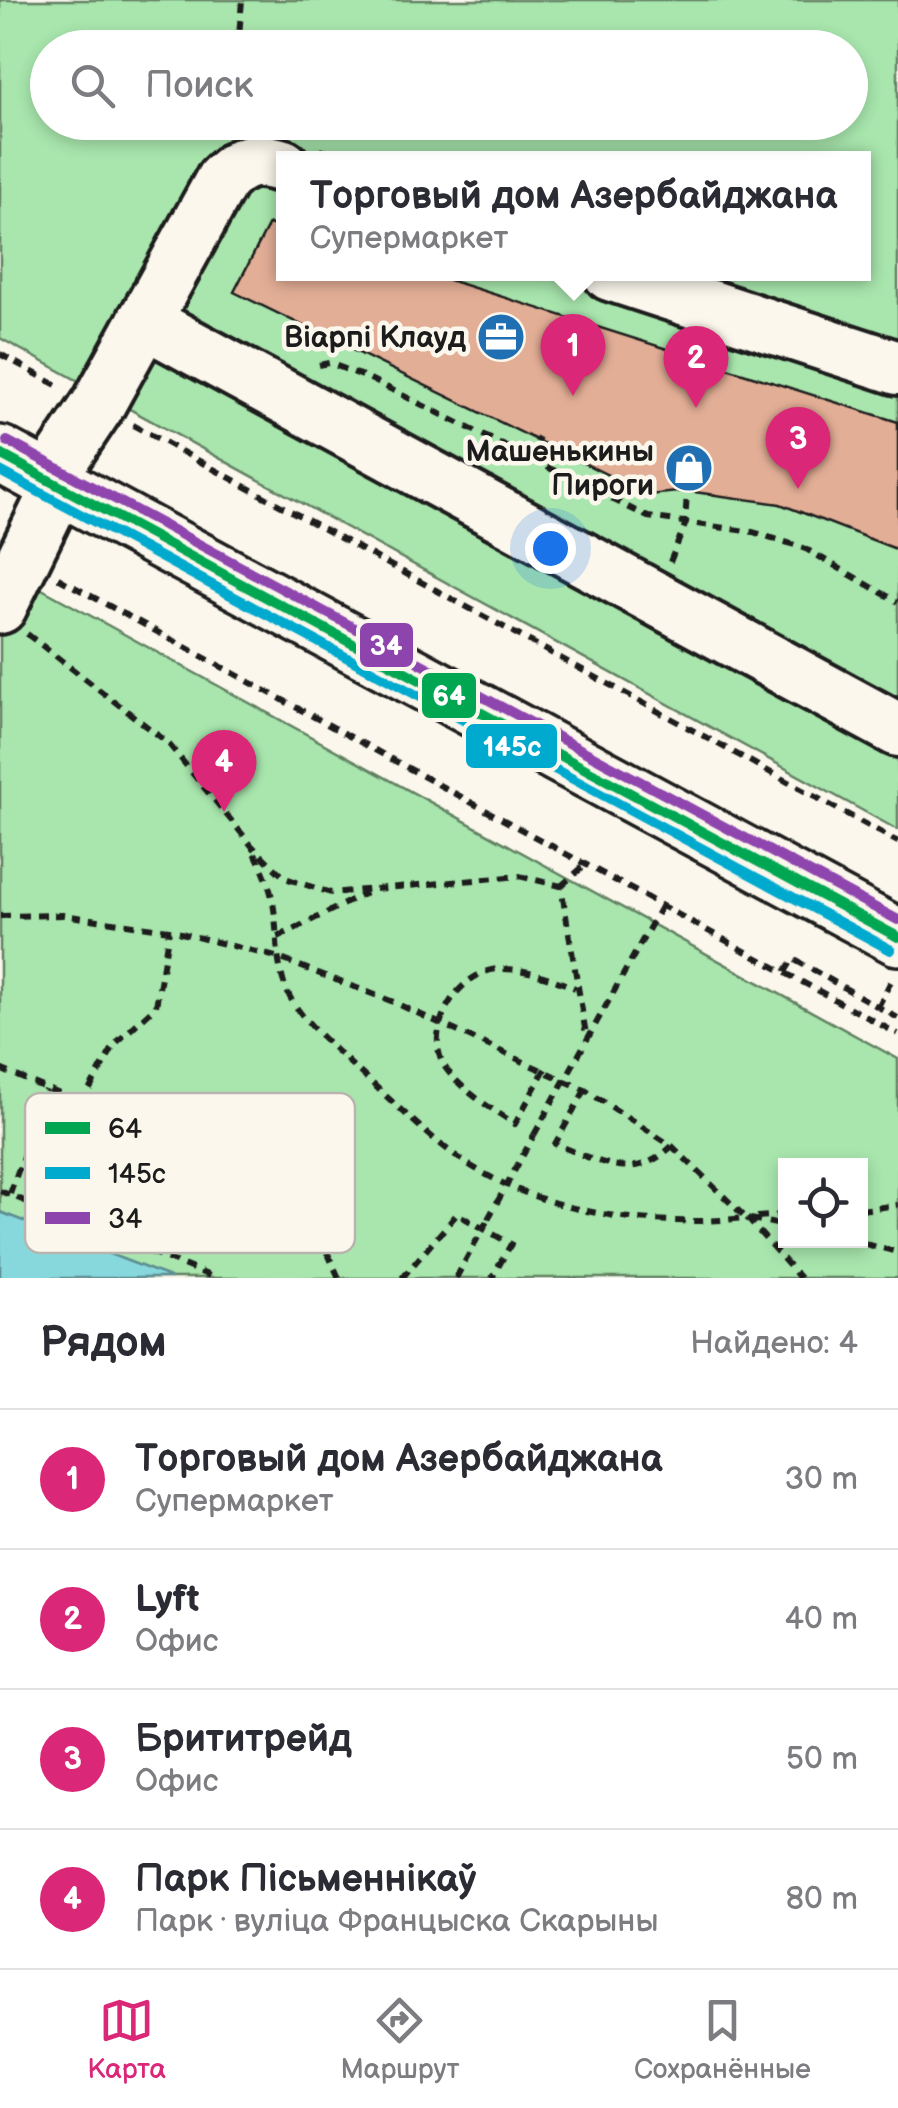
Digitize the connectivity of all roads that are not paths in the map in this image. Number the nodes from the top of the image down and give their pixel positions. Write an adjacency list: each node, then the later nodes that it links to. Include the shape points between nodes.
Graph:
1 (276, 164): 3 (lane, via 248,160 222,180)
2 (631, 281): 4 (lane)
3 (144, 321): 6 (lane); 8 (lane)
4 (898, 368)
5 (0, 454): 6 (main road)
6 (54, 483): 7 (lane); 9 (main road)
7 (8, 616)
8 (898, 730)
9 (898, 937)

